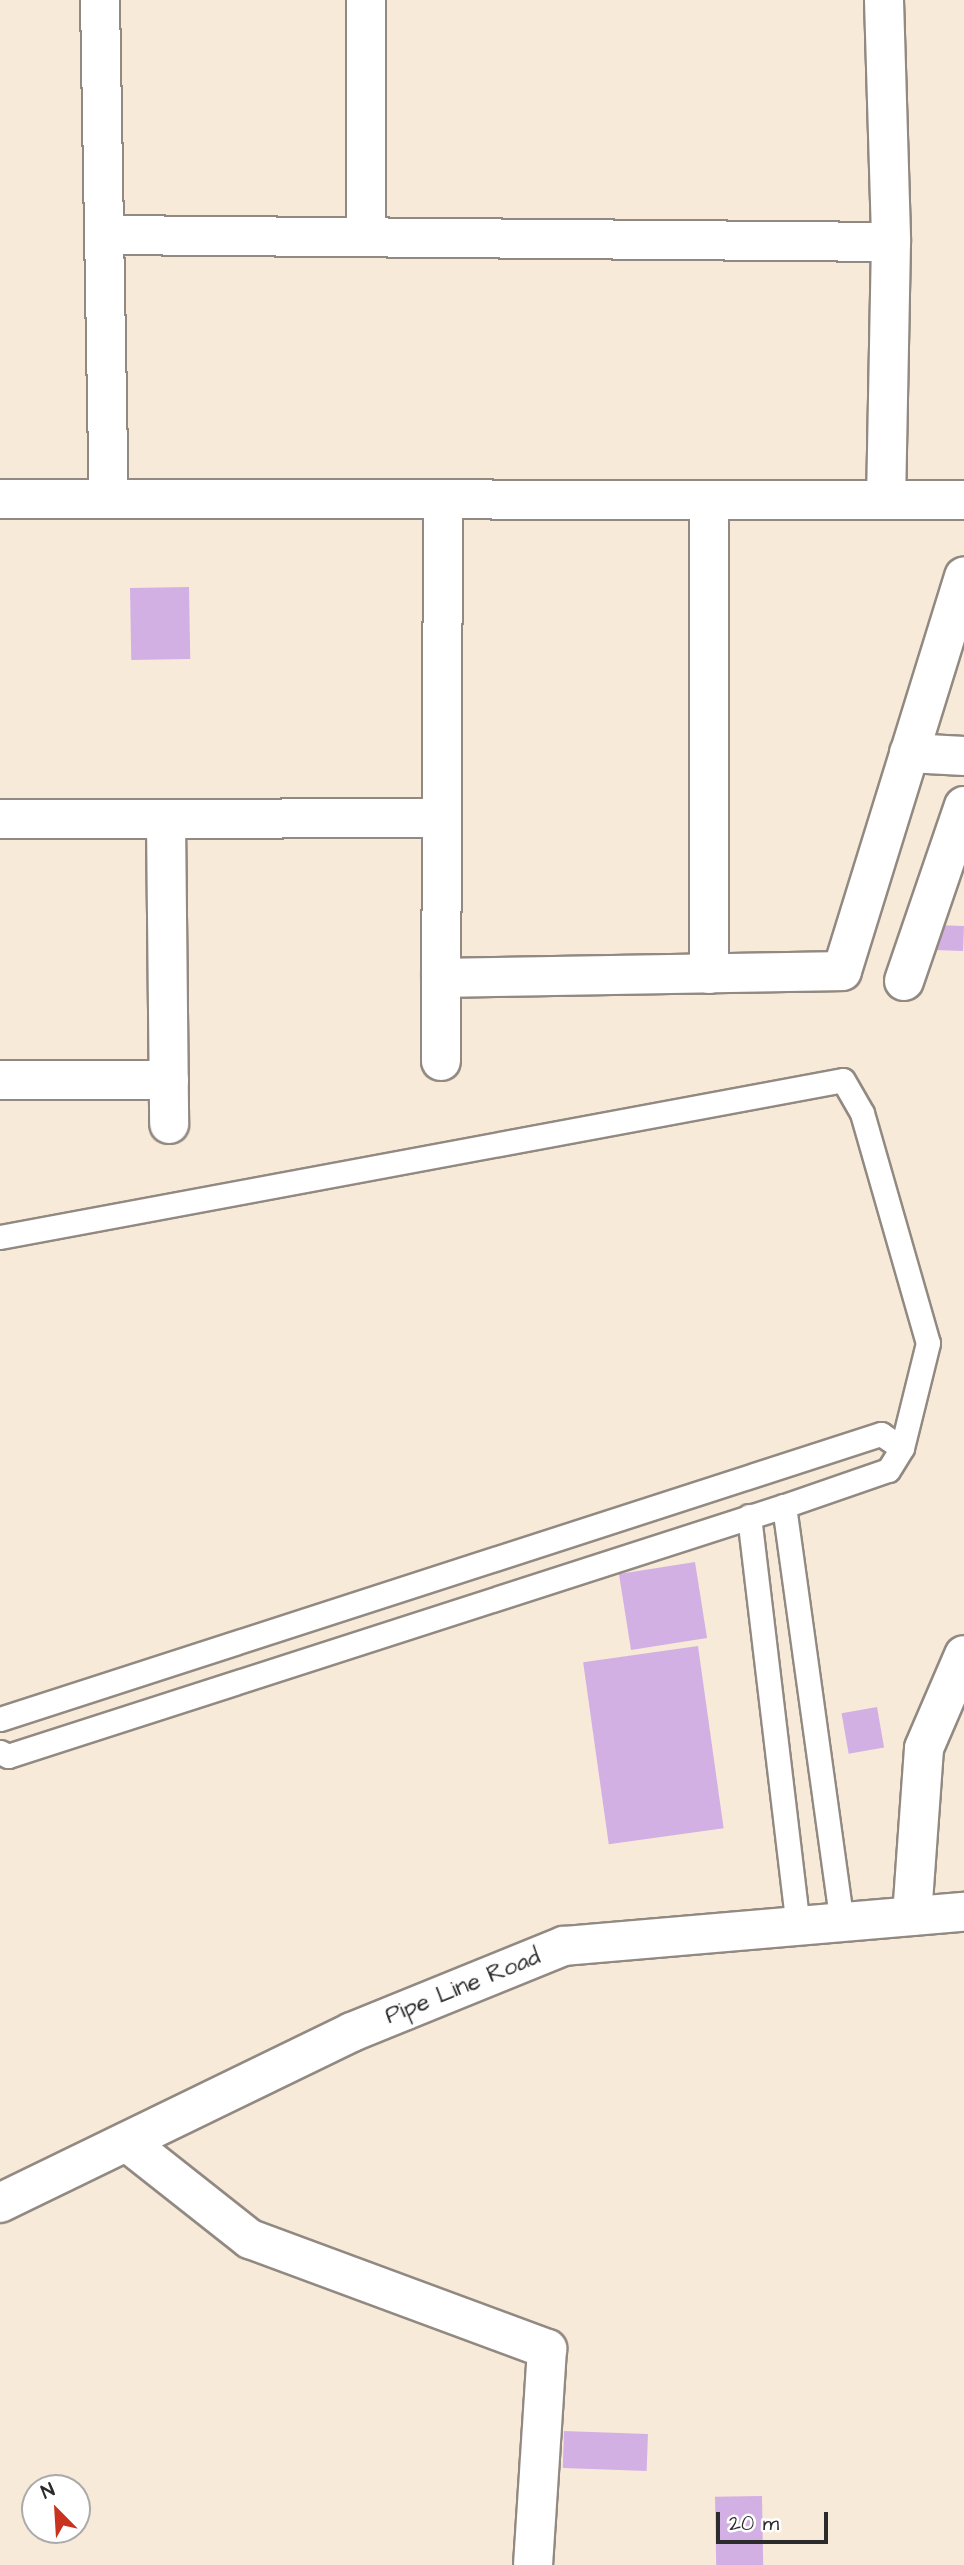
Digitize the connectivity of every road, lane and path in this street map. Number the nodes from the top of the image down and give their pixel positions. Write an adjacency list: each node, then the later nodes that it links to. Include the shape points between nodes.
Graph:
1 (100, 0): 4 (street)
2 (366, 0): 5 (street)
3 (884, 0): 6 (street)
4 (107, 235): 5 (street); 8 (street)
5 (366, 237): 6 (street)
6 (891, 242): 11 (street)
7 (0, 499): 8 (street)
8 (109, 499): 9 (street)
9 (443, 499): 10 (street); 18 (street)
10 (709, 500): 11 (street); 20 (street)
11 (886, 500): 12 (street)
12 (964, 500)
13 (964, 576): 14 (street)
14 (909, 753): 15 (street); 20 (street, via 842,971)
15 (964, 755)
16 (964, 806): 22 (street)
17 (0, 818): 19 (street)
18 (441, 818): 19 (street); 21 (street)
19 (166, 821): 25 (street)
20 (709, 974): 21 (street)
21 (441, 978): 23 (street)
22 (904, 981)
23 (441, 1061)
24 (0, 1080): 25 (street)
25 (169, 1080): 26 (street)
26 (169, 1124)
27 (0, 1237): 28 (lane, via 843,1080 862,1113 928,1343)
28 (902, 1448): 29 (lane, via 888,1470); 32 (lane, via 881,1434)
29 (784, 1506): 30 (lane); 36 (lane)
30 (749, 1516): 33 (lane, via 8,1756); 37 (lane)
31 (964, 1655): 35 (street, via 924,1748)
32 (0, 1719)
33 (0, 1752)
34 (964, 1912): 35 (street, Pipe Line Road)
35 (912, 1916): 36 (street, Pipe Line Road)
36 (842, 1923): 37 (street, Pipe Line Road)
37 (798, 1926): 38 (street, Pipe Line Road, via 564,1946 352,2032)
38 (128, 2142): 39 (street, Pipe Line Road); 40 (street, via 250,2239 547,2349)
39 (0, 2203)
40 (533, 2565)

